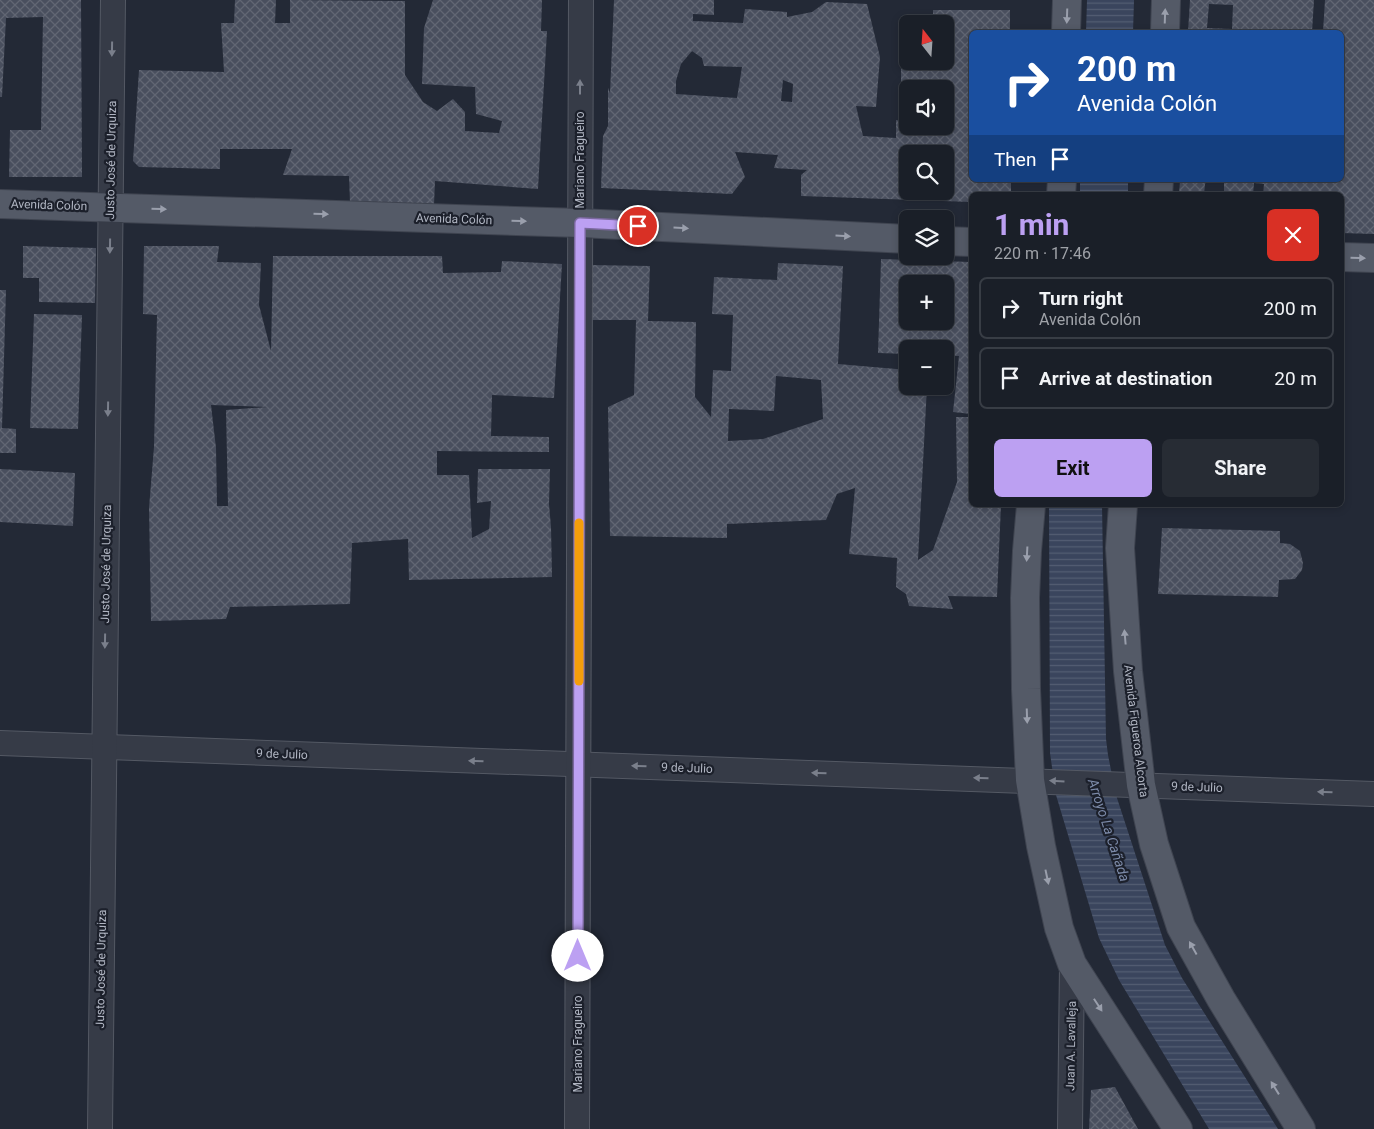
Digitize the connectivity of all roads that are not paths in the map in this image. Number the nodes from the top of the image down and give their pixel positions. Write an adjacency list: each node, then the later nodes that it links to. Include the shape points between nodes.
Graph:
1 (113, 0): 8 (street, Justo José de Urquiza, one-way to 8)
2 (581, 0): 9 (street, Mariano Fragueiro, one-way to 2)
3 (1067, 0): 5 (main road, one-way to 5)
4 (1166, 0): 6 (main road, one-way to 4)
5 (1066, 30)
6 (1165, 30)
7 (0, 204): 8 (main road, Avenida Colón)
8 (110, 207): 9 (main road, Avenida Colón, one-way to 9); 18 (street, Justo José de Urquiza, one-way to 18)
9 (580, 223): 10 (main road, Avenida Colón, one-way to 10); 19 (street, Mariano Fragueiro)
10 (899, 239)
11 (954, 241): 12 (main road)
12 (969, 242)
13 (1344, 257): 14 (main road, one-way to 14)
14 (1374, 258)
15 (1031, 507): 20 (main road, one-way to 20, via 1025,598)
16 (1123, 507): 21 (main road, Avenida Figueroa Alcorta, one-way to 16, via 1121,584)
17 (0, 743): 18 (street, 9 de Julio)
18 (104, 747): 19 (street, 9 de Julio, one-way to 18); 24 (street, Justo José de Urquiza)
19 (578, 764): 20 (street, 9 de Julio, one-way to 19); 25 (street, Mariano Fragueiro)
20 (1030, 780): 21 (street, 9 de Julio, one-way to 20); 23 (main road, one-way to 23, via 1057,919)
21 (1141, 785): 22 (street, 9 de Julio, one-way to 21); 28 (main road, Avenida Figueroa Alcorta, one-way to 21, via 1181,927 1154,844)
22 (1374, 794)
23 (1072, 964): 26 (street, Juan A. Lavalleja); 27 (main road, one-way to 27)
24 (100, 1129)
25 (577, 1129)
26 (1070, 1129)
27 (1178, 1129)
28 (1301, 1129)

